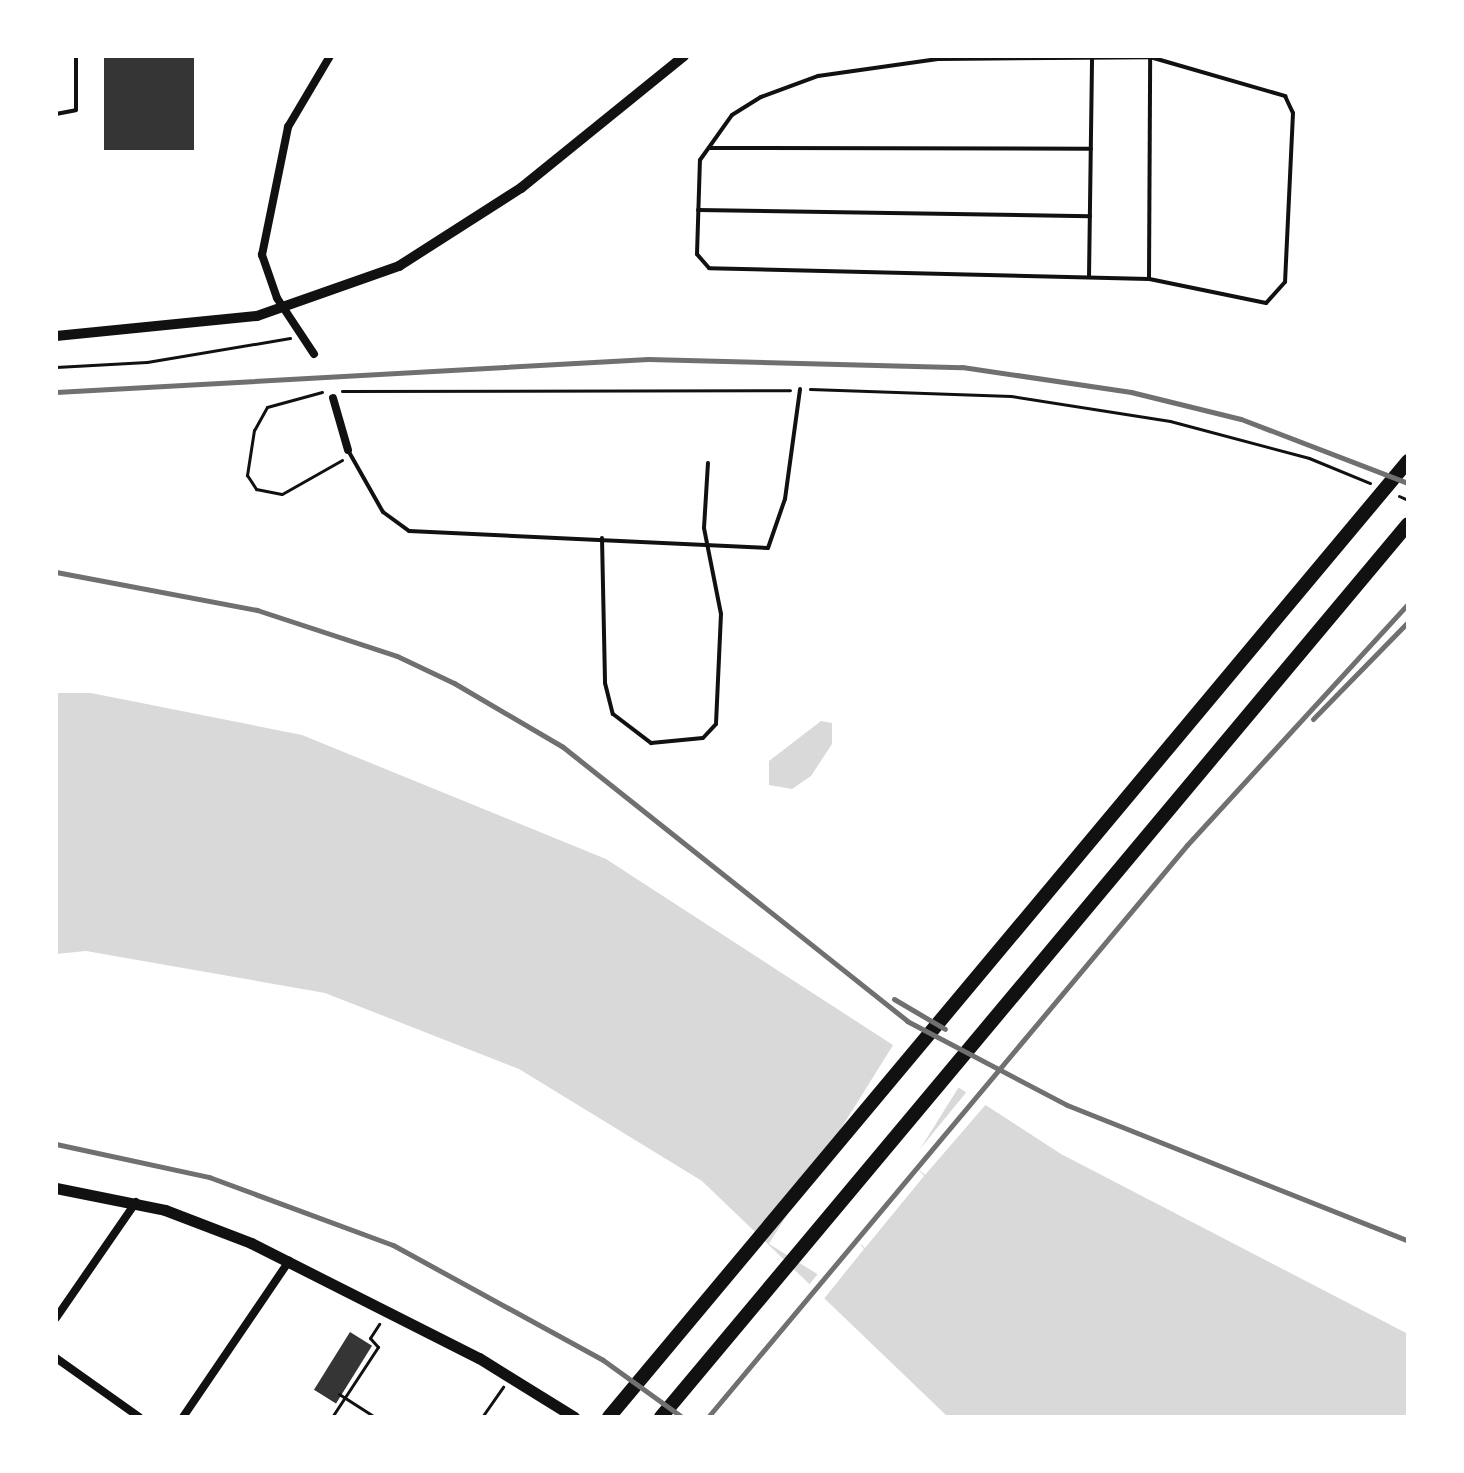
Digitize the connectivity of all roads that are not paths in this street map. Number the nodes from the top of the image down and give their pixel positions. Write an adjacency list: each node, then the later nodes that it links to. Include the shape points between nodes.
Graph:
1 (76, 56): 6 (lane, via 76,110)
2 (330, 56): 14 (street, via 288,127 262,255 277,298)
3 (684, 56): 13 (street, via 442,243 328,294 257,316)
4 (1150, 57): 5 (lane); 12 (lane); 12 (lane, via 1285,96 1293,113 1285,282 1266,303)
5 (1092, 58): 7 (lane, via 938,59 818,76 742,109); 8 (lane)
6 (56, 114)
7 (709, 148): 8 (lane); 9 (lane, via 700,160)
8 (1091, 149): 10 (lane)
9 (698, 210): 10 (lane); 11 (lane, via 697,254 709,268)
10 (1090, 216): 11 (lane)
11 (1089, 277): 12 (lane)
12 (1149, 279)
13 (56, 336)
14 (314, 354)
15 (800, 389): 22 (lane, via 785,499 768,548)
16 (333, 398): 17 (street)
17 (348, 450): 21 (lane, via 383,512 409,531)
18 (1408, 461): 31 (highway)
19 (708, 463): 22 (lane)
20 (1408, 524): 32 (highway)
21 (602, 538): 22 (lane); 22 (lane, via 607,701 629,732 666,746 703,738 716,724 721,614)
22 (710, 545)
23 (56, 1188): 24 (main road)
24 (136, 1202): 25 (main road); 26 (street)
25 (289, 1261): 29 (street); 30 (main road, via 511,1377)
26 (56, 1318)
27 (56, 1358): 28 (street)
28 (139, 1417)
29 (183, 1417)
30 (574, 1417)
31 (609, 1417)
32 (661, 1417)

